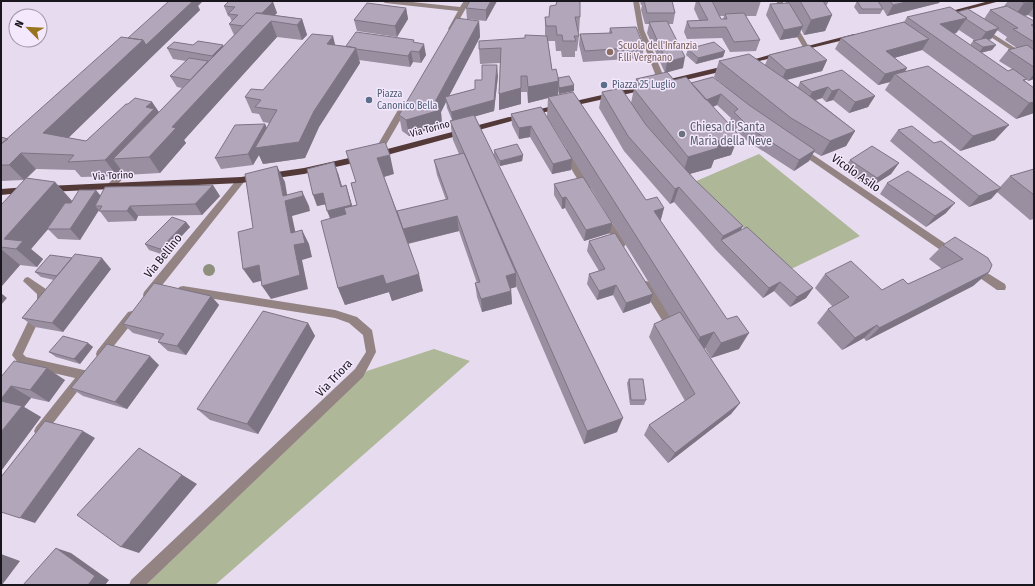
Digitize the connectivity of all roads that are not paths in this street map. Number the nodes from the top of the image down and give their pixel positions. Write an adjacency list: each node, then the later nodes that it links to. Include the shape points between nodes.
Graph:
1 (385, 1): 6 (street)
2 (467, 1): 6 (street)
3 (636, 1): 13 (street, via 641,30)
4 (779, 1): 11 (street)
5 (995, 1): 7 (main road, via 958,13)
6 (462, 9): 9 (street)
7 (936, 16)
8 (975, 24): 12 (street)
9 (448, 34)
10 (860, 34): 11 (main road, Via Torino)
11 (806, 47): 13 (main road, Via Torino, via 704,77)
12 (1034, 63)
13 (663, 84): 17 (main road, Via Torino)
14 (409, 99): 17 (street)
15 (794, 144): 26 (street, Vicolo Asilo)
16 (560, 145): 22 (street)
17 (376, 155): 19 (main road, Via Torino, via 304,172)
18 (138, 157): 20 (street)
19 (241, 180): 20 (main road, Via Torino); 25 (street, Via Bellino)
20 (111, 186): 21 (main road, Via Torino)
21 (1, 192)
22 (627, 254)
23 (640, 274): 27 (street)
24 (28, 281): 28 (street, via 42,292 42,303 17,355 23,361)
25 (155, 286): 28 (street, Via Bellino); 30 (street, Via Triora, via 335,314 353,320 368,333 371,352 360,374)
26 (1001, 287)
27 (669, 322)
28 (89, 369): 29 (street, Via Bellino)
29 (35, 436)
30 (136, 585)

